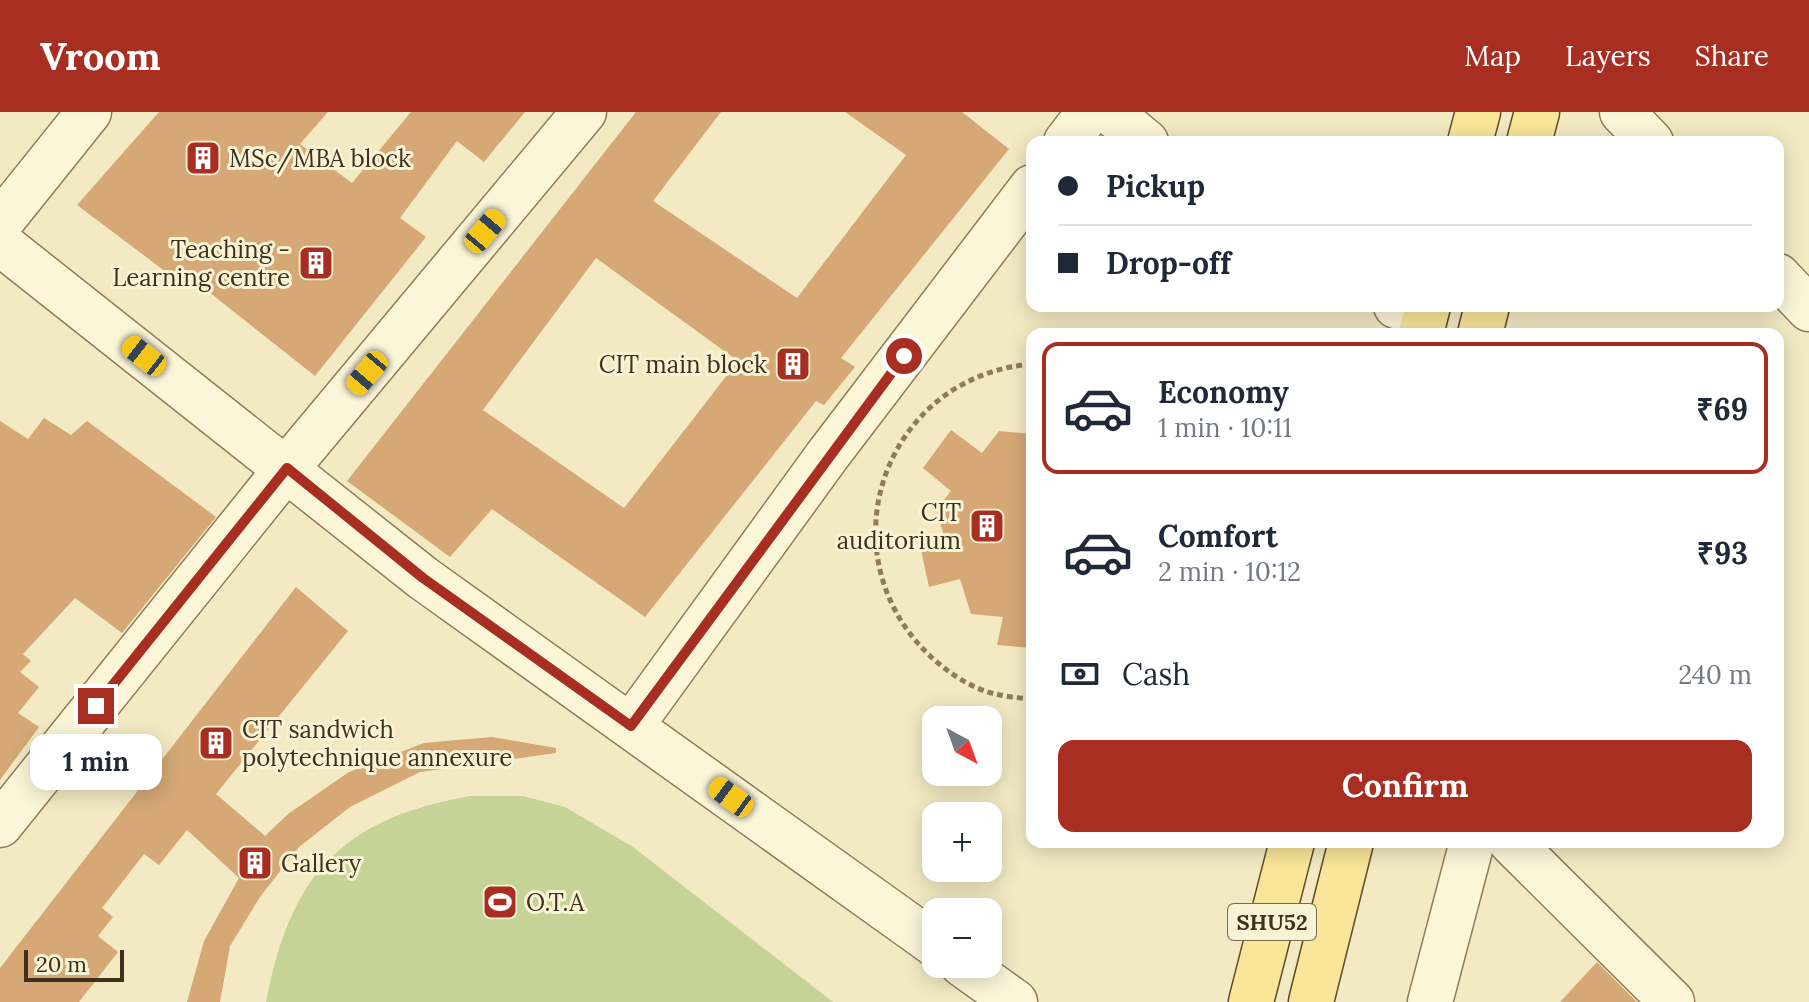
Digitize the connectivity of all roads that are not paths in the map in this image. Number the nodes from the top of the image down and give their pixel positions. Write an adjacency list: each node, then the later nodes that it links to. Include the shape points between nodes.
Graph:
1 (89, 112): 14 (street)
2 (584, 112): 18 (street)
3 (1089, 112): 8 (street)
4 (1110, 112): 9 (street)
5 (1478, 112): 10 (main road)
6 (1537, 112): 11 (main road)
7 (1622, 112): 12 (street)
8 (1071, 136)
9 (1139, 136)
10 (1472, 136)
11 (1531, 136)
12 (1645, 136)
13 (1026, 195): 19 (street)
14 (0, 223)
15 (0, 243): 18 (street)
16 (1784, 282): 17 (street)
17 (1809, 309)
18 (287, 468): 19 (street, via 423,578); 20 (street)
19 (631, 726): 25 (street)
20 (0, 825)
21 (1290, 848): 28 (main road, SHU52)
22 (1350, 848): 29 (main road, SHU52)
23 (1470, 848): 30 (street)
24 (1517, 848): 31 (street)
25 (922, 935)
26 (982, 978): 27 (street)
27 (1015, 1002)
28 (1251, 1002)
29 (1311, 1002)
30 (1430, 1002)
31 (1672, 1002)

